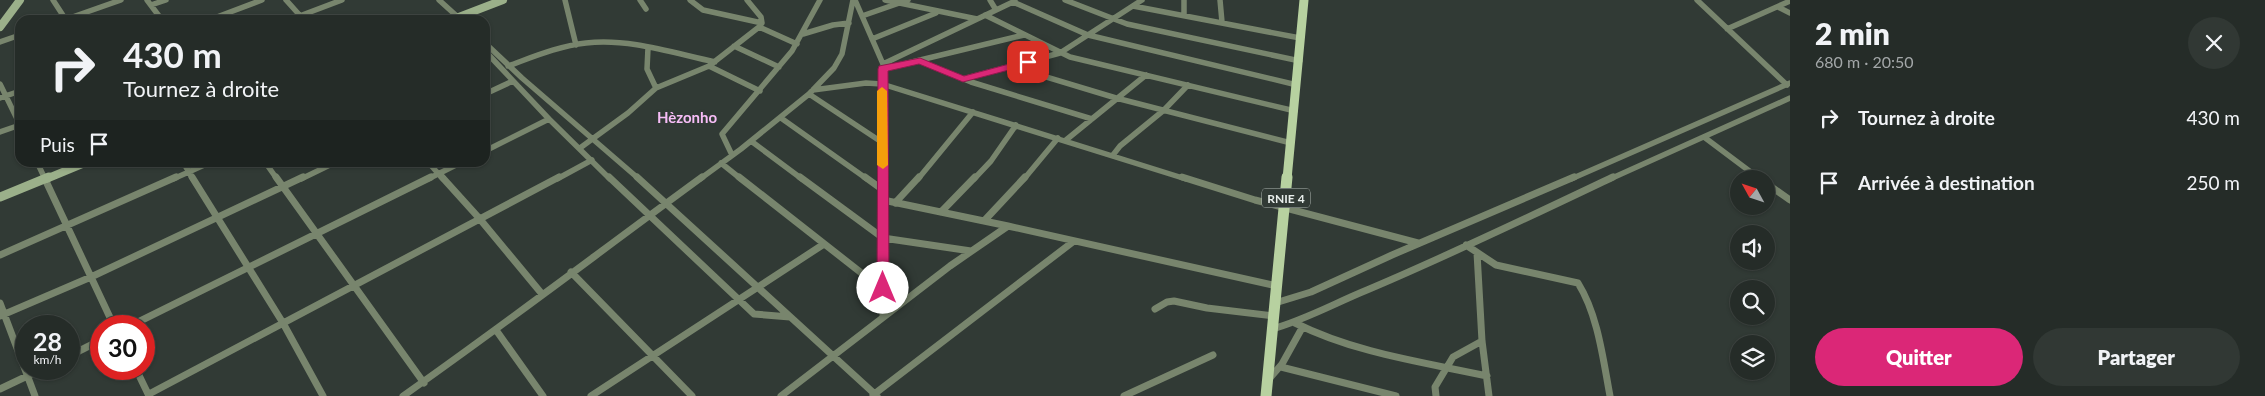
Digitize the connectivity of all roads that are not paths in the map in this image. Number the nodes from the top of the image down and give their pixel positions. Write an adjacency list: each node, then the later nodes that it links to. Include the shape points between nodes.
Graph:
1 (20, 0): 52 (street)
2 (53, 0): 37 (street)
3 (121, 0): 38 (street)
4 (147, 0): 29 (street)
5 (166, 0): 29 (street)
6 (262, 0): 40 (street)
7 (286, 0): 41 (street)
8 (342, 0): 42 (street)
9 (439, 0): 43 (street)
10 (503, 0): 44 (street)
11 (565, 0): 62 (street)
12 (640, 0): 32 (street)
13 (690, 0): 51 (street, via 704,10)
14 (747, 0): 51 (street, via 761,17)
15 (820, 0): 54 (street)
16 (854, 0): 45 (street); 50 (street)
17 (885, 0): 28 (street)
18 (908, 0): 28 (street)
19 (990, 0): 33 (street)
20 (1065, 0): 48 (street)
21 (1142, 0): 30 (street)
22 (1184, 0): 36 (street)
23 (1220, 0): 49 (street)
24 (1304, 0): 58 (main road, RNIE 4)
25 (1697, 0): 53 (street)
26 (1014, 1): 33 (street); 56 (street)
27 (1790, 1): 31 (street)
28 (897, 3): 34 (street); 45 (street)
29 (151, 5): 39 (street)
30 (1133, 6): 36 (street); 48 (street)
31 (1778, 7): 35 (street); 53 (street)
32 (646, 9)
33 (996, 10): 46 (street)
34 (937, 12): 47 (street); 59 (street)
35 (1790, 13)
36 (1184, 14): 49 (street)
37 (62, 15)
38 (79, 15)
39 (158, 15)
40 (222, 15)
41 (299, 15)
42 (309, 15)
43 (453, 15)
44 (467, 15)
45 (862, 16): 59 (street)
46 (985, 16): 47 (street); 55 (street)
47 (978, 19): 72 (street)
48 (1113, 19): 56 (street); 69 (street)
49 (1222, 22): 58 (street)
50 (849, 23): 54 (street); 86 (street, via 842,54 834,68)
51 (760, 25): 61 (street); 63 (street)
52 (0, 27)
53 (1727, 29): 80 (street)
54 (803, 34): 61 (street)
55 (1024, 35): 66 (street); 68 (street)
56 (1088, 36): 66 (street); 82 (street)
57 (15, 37): 60 (street)
58 (1300, 38): 69 (main road, RNIE 4)
59 (872, 39): 72 (street)
60 (0, 42)
61 (796, 44): 73 (street)
62 (576, 45): 64 (street, via 598,42); 71 (street)
63 (734, 46): 70 (street); 73 (street)
64 (648, 48): 70 (street); 83 (street, via 646,69)
65 (490, 49): 71 (street)
66 (1060, 53): 74 (street); 75 (street)
67 (490, 57): 77 (street)
68 (920, 60): 72 (street); 76 (street)
69 (1300, 61): 82 (main road, RNIE 4)
70 (712, 64): 83 (street); 84 (street)
71 (508, 66): 88 (street)
72 (883, 66): 79 (street)
73 (779, 67): 84 (street)
74 (1013, 67): 76 (street); 92 (street)
75 (1146, 75): 81 (street); 92 (street)
76 (963, 79): 99 (street)
77 (513, 81): 85 (street); 91 (street)
78 (0, 84): 89 (street)
79 (882, 84): 86 (street, via 866,83); 96 (street); 109 (street)
80 (1788, 84): 148 (street)
81 (1188, 85): 94 (street); 95 (street)
82 (1297, 85): 95 (main road, RNIE 4)
83 (656, 88): 106 (street)
84 (760, 91): 114 (street, via 722,134)
85 (490, 92)
86 (811, 92): 98 (street); 109 (street)
87 (15, 93): 89 (street)
88 (540, 94): 91 (street); 106 (street)
89 (7, 96): 90 (street); 97 (street)
90 (0, 98)
91 (530, 98): 100 (street)
92 (1116, 98): 94 (street); 99 (street)
93 (1790, 98): 104 (street)
94 (1164, 110): 110 (street); 113 (street)
95 (1295, 111): 110 (main road, RNIE 4)
96 (973, 112): 101 (street); 136 (street)
97 (15, 114)
98 (781, 118): 108 (street); 131 (street)
99 (1092, 118): 107 (street)
100 (549, 119): 111 (street); 112 (street)
101 (1016, 125): 105 (street); 138 (street, via 992,161)
102 (15, 127): 103 (street)
103 (0, 132)
104 (1704, 137): 125 (street); 150 (street)
105 (1058, 138): 107 (street); 142 (street)
106 (592, 139): 112 (street); 135 (street)
107 (1066, 140): 113 (street)
108 (751, 141): 114 (street); 146 (street)
109 (883, 143): 131 (street)
110 (1291, 143): 137 (main road, RNIE 4)
111 (490, 148)
112 (580, 148): 115 (street)
113 (1113, 155): 137 (street)
114 (732, 156): 116 (street)
115 (592, 160): 139 (street); 141 (street)
116 (721, 163): 135 (street); 149 (street)
117 (39, 167): 128 (street)
118 (75, 167): 128 (street)
119 (186, 167): 126 (street)
120 (200, 167): 126 (street)
121 (267, 167): 129 (street)
122 (326, 167): 129 (street)
123 (432, 167): 127 (street)
124 (452, 167): 127 (street)
125 (1749, 170)
126 (189, 172): 140 (street); 143 (street)
127 (438, 174): 141 (street); 145 (street)
128 (45, 179): 132 (street); 143 (street)
129 (282, 188): 140 (street); 145 (street)
130 (1775, 189): 134 (street)
131 (883, 190): 133 (street)
132 (0, 196)
133 (883, 200): 136 (street); 146 (street)
134 (1790, 200)
135 (667, 203): 139 (street); 159 (street)
136 (895, 203): 138 (street)
137 (1286, 208): 148 (street); 158 (main road, RNIE 4)
138 (941, 212): 142 (street)
139 (648, 216): 155 (street); 162 (street)
140 (217, 218): 154 (street); 157 (street)
141 (479, 218): 160 (street); 161 (street)
142 (984, 221): 144 (street)
143 (66, 226): 153 (street); 157 (street)
144 (1008, 226): 147 (street); 151 (street)
145 (317, 235): 154 (street); 160 (street)
146 (883, 238): 151 (street); 156 (street)
147 (1074, 241): 158 (street); 192 (street)
148 (1418, 243): 164 (street, via 1316,291)
149 (824, 244): 156 (street, via 864,275); 159 (street)
150 (1466, 246): 152 (street); 173 (street, via 1326,307)
151 (972, 251): 169 (street)
152 (1477, 252): 176 (street); 204 (street, via 1506,268 1578,283 1584,292)
153 (0, 255)
154 (248, 269): 168 (street); 172 (street)
155 (571, 272): 161 (street); 178 (street)
156 (883, 274): 169 (street)
157 (91, 277): 166 (street); 167 (street)
158 (1277, 286): 164 (main road, RNIE 4)
159 (758, 287): 162 (street); 171 (street)
160 (353, 288): 172 (street); 188 (street)
161 (542, 294): 175 (street)
162 (737, 299): 171 (street, via 754,314); 178 (street)
163 (0, 303): 166 (street)
164 (1275, 304): 170 (main road, RNIE 4)
165 (1155, 309): 170 (street, via 1170,301)
166 (2, 315): 177 (street)
167 (109, 315)
168 (153, 315)
169 (883, 316): 180 (street)
170 (1274, 316): 174 (main road, RNIE 4)
171 (790, 317): 180 (street)
172 (283, 323): 190 (street); 194 (street)
173 (1298, 325): 174 (street); 181 (street); 182 (street, via 1362,349)
174 (1272, 329): 184 (main road, RNIE 4)
175 (496, 330): 188 (street); 195 (street)
176 (1482, 341): 182 (street, via 1456,354); 183 (street)
177 (15, 347)
178 (654, 355): 196 (street); 197 (street)
179 (1213, 355): 199 (street)
180 (835, 358): 192 (street); 198 (street)
181 (1281, 367): 184 (street); 201 (street)
182 (1446, 368): 183 (street); 202 (street, via 1435,387)
183 (1487, 376): 203 (street)
184 (1269, 379): 200 (main road, RNIE 4)
185 (19, 380): 189 (street)
186 (29, 380): 193 (street)
187 (142, 380): 190 (street)
188 (424, 383): 191 (street)
189 (0, 389)
190 (149, 395)
191 (408, 395)
192 (875, 395)
193 (35, 396)
194 (323, 396)
195 (543, 396)
196 (591, 396)
197 (692, 396)
198 (781, 396)
199 (1124, 396)
200 (1266, 396)
201 (1396, 396)
202 (1436, 396)
203 (1489, 396)
204 (1610, 396)

